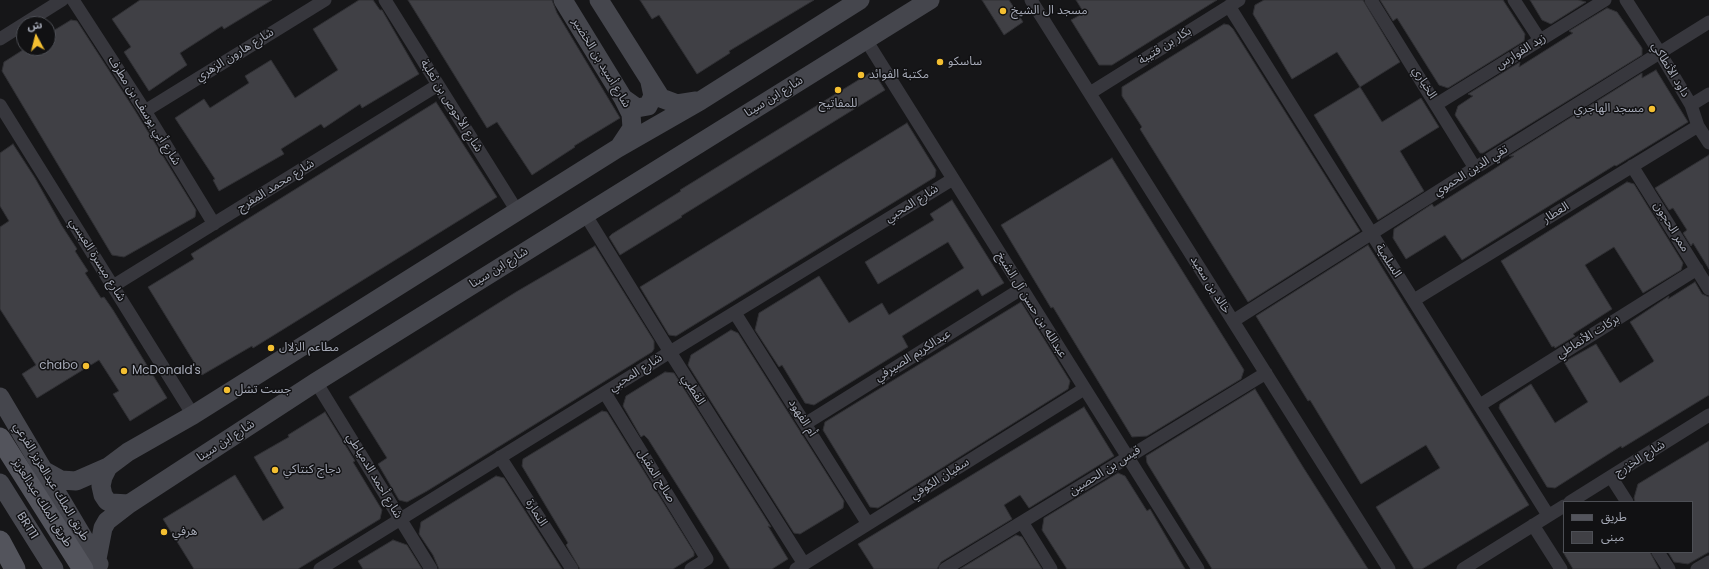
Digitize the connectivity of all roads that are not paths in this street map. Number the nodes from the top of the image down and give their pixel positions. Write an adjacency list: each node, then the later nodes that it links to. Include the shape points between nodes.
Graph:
1 (62, 0): 17 (street)
2 (73, 0): 30 (street, شارع أبي يوسف بن مطرف)
3 (325, 0): 30 (street, شارع هارون الزهري)
4 (385, 0): 22 (street, شارع الأحوص بن ثعلبة)
5 (563, 0): 25 (street, شارع أسيد بن الخضير)
6 (599, 0): 21 (street)
7 (860, 0): 15 (street)
8 (930, 0): 18 (street, شارع ابن سينا)
9 (1031, 0): 23 (street, خالد بن سعيد)
10 (1371, 0): 27 (street, الخياري)
11 (1514, 0): 19 (street)
12 (1605, 0): 19 (street, زيد الفوارس)
13 (1626, 0): 20 (street, داود الأنطاكي)
14 (1234, 3): 23 (street, بكار بن قتيبة); 40 (street, السلمية)
15 (842, 7): 26 (street)
16 (1709, 22): 20 (street, تقي الدين الحموي)
17 (0, 39)
18 (866, 40): 36 (street, عبدالله بن حسن آل الشيخ); 38 (street, شارع ابن سينا)
19 (1540, 40): 27 (street, زيد الفوارس)
20 (1660, 53): 29 (street, داود الأنطاكي); 35 (street, تقي الدين الحموي)
21 (650, 82): 25 (street, via 653,96 648,106 637,108); 26 (street, via 661,98 677,104)
22 (438, 85): 37 (street, شارع الأحوص بن ثعلبة); 39 (street, شارع محمد المفرج)
23 (1090, 93): 47 (street, خالد بن سعيد)
24 (1709, 94): 29 (street)
25 (623, 98): 33 (street, شارع أسيد بن الخضير, via 631,114 632,128)
26 (700, 101): 33 (street)
27 (1437, 104): 35 (street, الخياري)
28 (0, 105): 42 (street, شارع ميسرة العبسي)
29 (1691, 105): 31 (street, داود الأنطاكي)
30 (145, 111): 39 (street, شارع أبي يوسف بن مطرف)
31 (1698, 126): 32 (street, داود الأنطاكي); 34 (street, العطار)
32 (1709, 143)
33 (618, 148): 37 (street)
34 (1632, 166): 41 (street, ممر الحجون); 45 (street, العطار)
35 (1475, 168): 40 (street, تقي الدين الحموي)
36 (953, 179): 43 (street, عبدالله بن حسن آل الشيخ); 46 (street, شارع المحبي)
37 (517, 211): 55 (street)
38 (585, 214): 48 (street, القطبي); 50 (street, شارع ابن سينا)
39 (214, 224): 42 (street, شارع محمد المفرج)
40 (1371, 234): 45 (street, السلمية); 47 (street, تقي الدين الحموي)
41 (1697, 270): 44 (street, ممر الحجون); 54 (street, بركات الأنماطي)
42 (113, 286): 55 (street, شارع ميسرة العبسي)
43 (1021, 289): 51 (street, عبدالله بن حسن آل الشيخ); 57 (street, عبدالكريم الصيرفي)
44 (1709, 289)
45 (1414, 300): 54 (street, السلمية)
46 (735, 313): 48 (street, شارع المحبي); 57 (street, أم الفهود)
47 (1233, 321): 49 (street, خالد بن سعيد)
48 (670, 352): 52 (street, شارع المحبي); 78 (street, القطبي)
49 (1266, 373): 60 (street, قيس بن الحصين); 88 (street, خالد بن سعيد)
50 (316, 382): 67 (street, شارع ابن سينا); 70 (street, شارع أحمد الدمياطي)
51 (1084, 389): 60 (street, عبدالله بن حسن آل الشيخ); 72 (street, سفيان الكوفي)
52 (605, 393): 59 (street, شارع المحبي); 84 (street, صالح المقبل, via 707,559)
53 (0, 397): 62 (street, طريق الملك عبدالعزيز الفرعي)
54 (1480, 405): 69 (street, السلمية)
55 (193, 415): 61 (street, via 128,452)
56 (1709, 416): 63 (street, شارع الخزرج)
57 (805, 424): 72 (street, أم الفهود)
58 (0, 438): 77 (main road, طريق الملك عبدالعزيز)
59 (500, 457): 70 (street, شارع المحبي); 83 (street, النمارة)
60 (1128, 457): 71 (street, قيس بن الحصين); 87 (street, عبدالله بن حسن آل الشيخ)
61 (108, 467): 62 (street, via 76,481 61,480); 67 (street, via 102,477 101,486 107,502)
62 (43, 470): 77 (street, طريق الملك عبدالعزيز الفرعي)
63 (1611, 477): 65 (street, شارع الخزرج); 66 (street)
64 (0, 484): 80 (street, BRT11)
65 (1572, 501)
66 (1626, 501)
67 (130, 504): 77 (street, شارع ابن سينا, via 107,521)
68 (1563, 507): 69 (street)
69 (1548, 515): 73 (street)
70 (400, 520): 81 (street, شارع المحبي); 82 (street, شارع أحمد الدمياطي)
71 (1022, 522): 85 (street, قيس بن الحصين); 86 (street)
72 (868, 524): 78 (street, سفيان الكوفي)
73 (1533, 525): 89 (street); 90 (street)
74 (0, 541): 79 (main road)
75 (1659, 553): 91 (street)
76 (1709, 562): 92 (street)
77 (93, 566)
78 (800, 567)
79 (15, 569)
80 (54, 569)
81 (320, 569)
82 (431, 569)
83 (572, 569)
84 (691, 569)
85 (945, 569)
86 (1052, 569)
87 (1198, 569)
88 (1389, 569)
89 (1463, 569)
90 (1561, 569)
91 (1669, 569)
92 (1697, 569)

